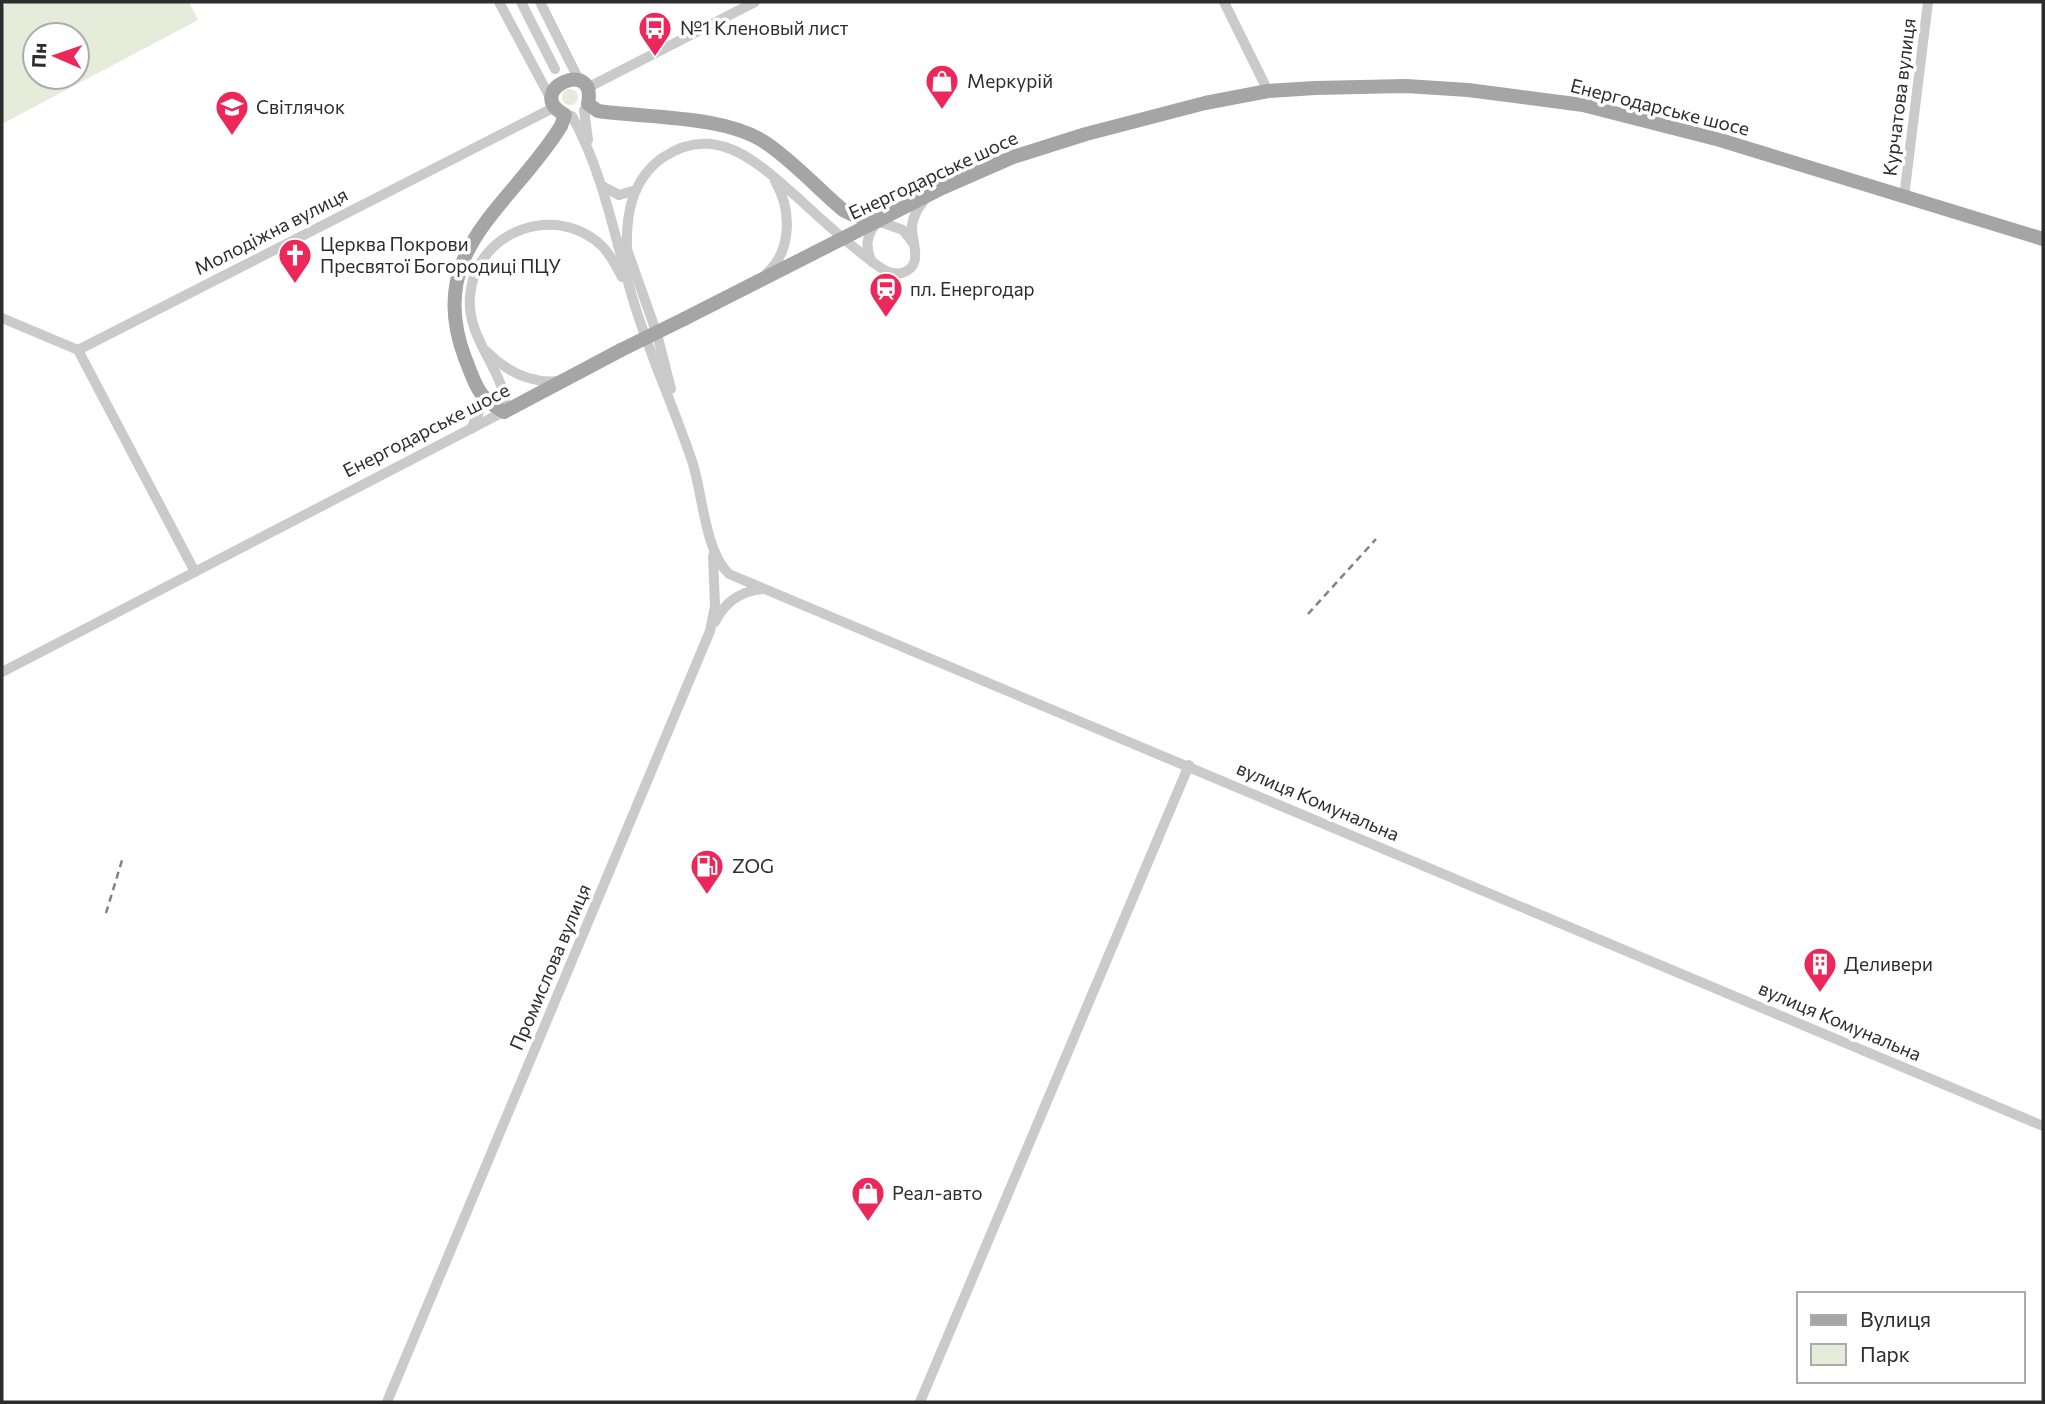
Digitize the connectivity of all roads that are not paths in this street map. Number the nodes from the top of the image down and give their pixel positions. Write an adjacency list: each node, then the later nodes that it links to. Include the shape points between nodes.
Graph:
1 (499, 2): 11 (street)
2 (521, 2): 7 (street)
3 (540, 2): 8 (street)
4 (755, 2): 8 (street)
5 (1224, 2): 9 (street)
6 (1928, 2): 17 (street, Курчатова вулиця)
7 (555, 69)
8 (584, 85): 10 (main road); 11 (main road, via 575,79 563,81 554,90)
9 (1268, 91): 16 (main road, Енергодарське шосе, via 1153,115 1058,142); 17 (main road, Енергодарське шосе, via 1406,86 1583,105 1720,140)
10 (586, 107): 11 (street); 12 (street); 18 (main road, via 715,124 747,133 767,143)
11 (561, 110): 12 (street); 30 (street, Молодіжна вулиця); 33 (main road, via 561,126 550,144 472,241 456,277 455,321)
12 (588, 146): 14 (street)
13 (767, 171): 15 (street, via 730,148 697,145 663,158); 19 (street); 26 (street, via 781,194 787,229 778,260)
14 (602, 186): 15 (street, via 619,195); 24 (street); 27 (street)
15 (636, 190): 24 (street, via 628,212)
16 (929, 195): 20 (main road, Енергодарське шосе); 23 (street, via 915,216)
17 (1904, 197): 22 (main road, Енергодарське шосе)
18 (838, 205): 19 (street); 20 (main road, via 852,215)
19 (822, 219): 21 (street)
20 (878, 221): 21 (main road, Енергодарське шосе); 23 (street, via 903,230); 25 (street, via 867,239)
21 (842, 239): 25 (street); 26 (main road, Енергодарське шосе)
22 (2043, 239)
23 (914, 245): 25 (street, via 916,258 906,271 889,272)
24 (627, 248): 35 (street, via 657,334)
25 (872, 262)
26 (761, 279): 32 (main road, Енергодарське шосе, bridge)
27 (635, 305): 29 (street, via 614,261 595,240 563,225 530,226 502,239 477,268 469,306); 35 (street)
28 (2, 318): 30 (street)
29 (478, 341): 31 (street); 32 (street, via 518,375)
30 (78, 350): 38 (street)
31 (496, 376): 33 (street); 34 (street, via 505,399)
32 (562, 382): 34 (main road, Енергодарське шосе)
33 (478, 390): 34 (main road); 36 (street, via 479,412)
34 (504, 412): 36 (street, Енергодарське шосе)
35 (678, 419): 37 (street, вулиця Комунальна)
36 (471, 429): 38 (street, Енергодарське шосе)
37 (710, 539): 39 (street, вулиця Комунальна, via 729,574); 40 (street, Промислова вулиця, via 715,578)
38 (195, 572): 41 (street, Енергодарське шосе)
39 (765, 589): 40 (street, via 731,600); 42 (street, вулиця Комунальна)
40 (710, 631): 44 (street, Промислова вулиця)
41 (2, 672)
42 (1189, 765): 43 (street, вулиця Комунальна); 45 (street)
43 (2043, 1126)
44 (387, 1402)
45 (920, 1402)

